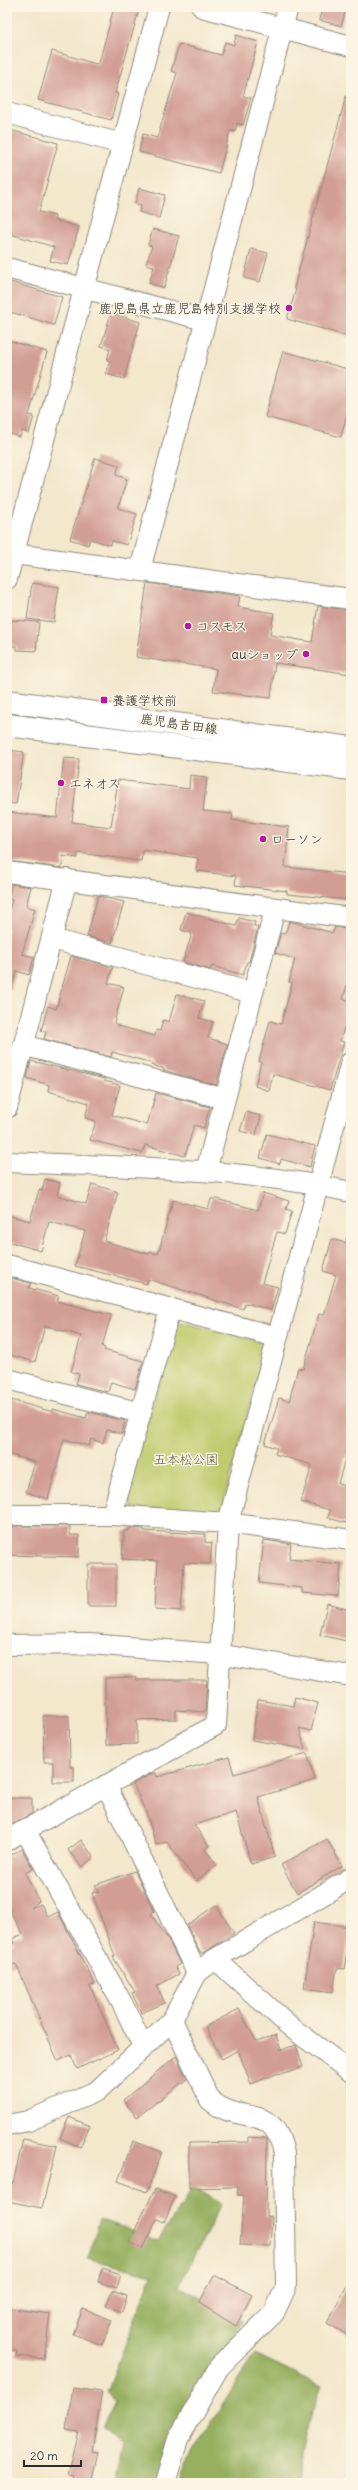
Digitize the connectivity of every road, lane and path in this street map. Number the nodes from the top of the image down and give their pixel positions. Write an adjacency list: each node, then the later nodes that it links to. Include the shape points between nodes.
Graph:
1 (159, 7): 7 (street)
2 (202, 7): 4 (street)
3 (288, 7): 4 (street)
4 (282, 28): 5 (street); 10 (street)
5 (351, 46)
6 (7, 113): 7 (street)
7 (122, 144): 9 (street)
8 (7, 268): 9 (street)
9 (85, 289): 10 (street); 11 (street)
10 (205, 320): 12 (street)
11 (14, 554): 12 (street); 13 (street)
12 (140, 570): 14 (street)
13 (7, 579)
14 (351, 599)
15 (7, 701): 17 (main road, 鹿児島吉田線)
16 (7, 725): 18 (main road, 鹿児島吉田線)
17 (351, 748)
18 (351, 769)
19 (7, 872): 20 (street)
20 (67, 879): 21 (street); 23 (street)
21 (275, 909): 22 (street); 24 (street)
22 (351, 918)
23 (52, 939): 24 (street); 25 (street)
24 (253, 993): 27 (street)
25 (23, 1045): 27 (street); 28 (street)
26 (351, 1062): 31 (street)
27 (225, 1099): 30 (street)
28 (7, 1108)
29 (7, 1162): 30 (street)
30 (206, 1171): 31 (street)
31 (319, 1185): 32 (street); 35 (street)
32 (351, 1192)
33 (7, 1265): 34 (street)
34 (170, 1309): 35 (street); 37 (street)
35 (277, 1337): 40 (street)
36 (7, 1379): 37 (street)
37 (141, 1413): 39 (street)
38 (7, 1515): 39 (street)
39 (112, 1515): 40 (street)
40 (228, 1523): 41 (street); 43 (street)
41 (351, 1540)
42 (7, 1645): 43 (street, via 89,1644)
43 (218, 1654): 44 (street); 45 (street, via 216,1725)
44 (351, 1676)
45 (106, 1785): 46 (street); 50 (street)
46 (25, 1830): 47 (street); 52 (street, via 122,2003)
47 (7, 1840)
48 (351, 1878): 49 (street)
49 (215, 1959): 50 (street); 53 (street, via 292,2028)
50 (197, 1973): 51 (street)
51 (172, 2020): 52 (street); 55 (street, via 210,2100 221,2110 235,2114 251,2114 272,2124 281,2138 284,2154 286,2287 274,2313 219,2367 178,2439)
52 (143, 2046): 54 (street, via 97,2091 28,2121)
53 (351, 2072)
54 (7, 2125)
55 (165, 2483)

